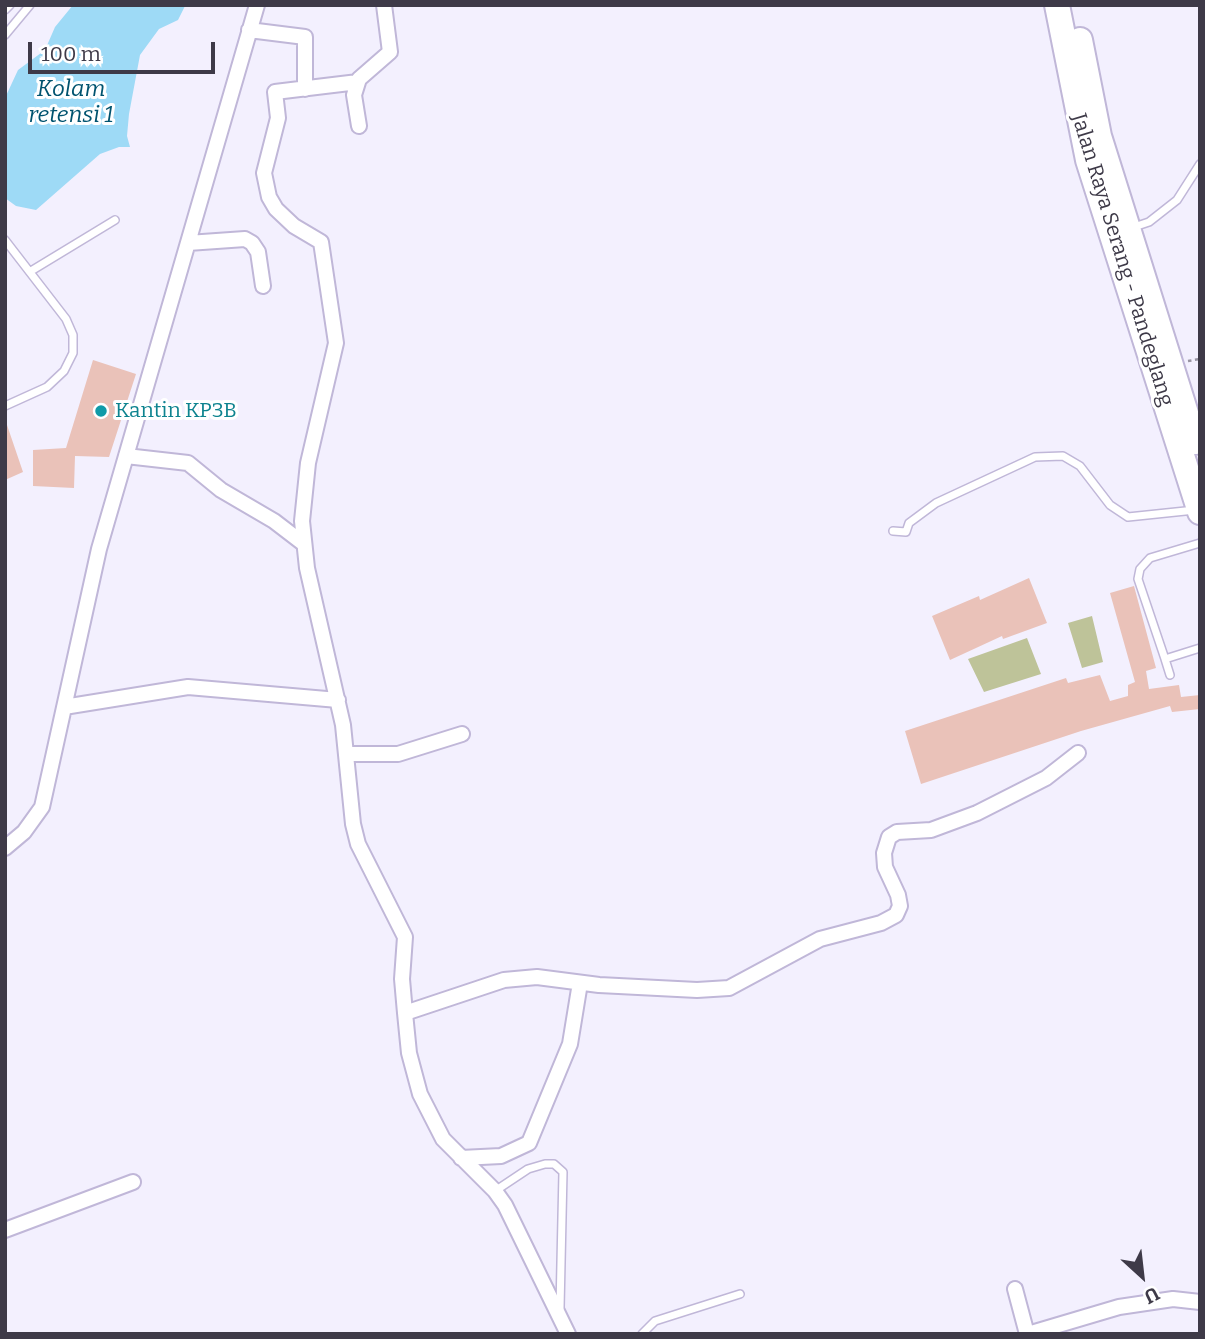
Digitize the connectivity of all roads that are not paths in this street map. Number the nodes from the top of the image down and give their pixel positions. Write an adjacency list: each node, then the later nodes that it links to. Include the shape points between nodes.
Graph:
1 (10, 5): 7 (lane)
2 (30, 5): 9 (lane)
3 (257, 5): 8 (street)
4 (384, 5): 10 (street, via 390,52)
5 (1057, 5): 23 (highway, Jalan Raya Serang - Pandeglang, via 1088,160)
6 (1074, 5): 15 (highway, Jalan Raya Serang - Pandeglang, via 1099,136)
7 (5, 10)
8 (249, 30): 11 (street, via 305,37); 17 (street)
9 (5, 35)
10 (358, 82): 11 (street); 12 (street, via 354,95)
11 (305, 89): 29 (street, via 275,92 278,118 264,173 276,209 321,242 336,343 308,463)
12 (359, 125)
13 (1200, 164): 15 (lane, via 1177,200 1149,222)
14 (115, 220): 20 (lane)
15 (1128, 229): 23 (highway, Jalan Raya Serang - Pandeglang)
16 (5, 240): 18 (lane)
17 (188, 243): 21 (street, via 244,239 252,243 258,252); 24 (street)
18 (15, 252): 19 (lane); 20 (lane)
19 (5, 258)
20 (31, 271): 22 (lane, via 66,318 73,335 73,353 64,371 47,387)
21 (263, 286)
22 (5, 406)
23 (1189, 431): 25 (highway, Jalan Raya Serang - Pandeglang); 26 (highway, Jalan Raya Serang - Pandeglang)
24 (126, 456): 29 (street, via 188,463); 34 (street, via 99,549)
25 (1200, 457)
26 (1199, 510): 27 (lane, via 1128,517 1110,505 1080,466 1063,456 1035,457 936,503 909,523 906,532)
27 (892, 531)
28 (1200, 543): 31 (lane, via 1150,558 1140,569 1138,579)
29 (304, 544): 33 (street)
30 (1200, 648): 31 (lane)
31 (1165, 659): 32 (lane)
32 (1170, 675)
33 (338, 700): 34 (street, via 188,687); 37 (street)
34 (64, 707): 38 (street, via 42,807)
35 (462, 734): 37 (street, via 398,754)
36 (1079, 753): 39 (street, via 1046,778 977,813 932,830 889,837 885,867 900,906 888,921 820,939 729,988)
37 (347, 754): 40 (street, via 358,844 405,937)
38 (5, 848)
39 (580, 984): 40 (street, via 537,977 505,980); 41 (street, via 569,1044 529,1143 500,1156)
40 (405, 1013): 41 (street, via 409,1053 421,1094 435,1128)
41 (461, 1158): 43 (street)
42 (133, 1182): 44 (street)
43 (495, 1191): 48 (street); 48 (lane, via 527,1169 554,1164 563,1172)
44 (5, 1230)
45 (1015, 1289): 51 (street)
46 (740, 1294): 50 (lane, via 655,1321)
47 (1200, 1302): 51 (street, via 1173,1299 1119,1307)
48 (559, 1312): 49 (street)
49 (568, 1334)
50 (642, 1334)
51 (1028, 1334)

